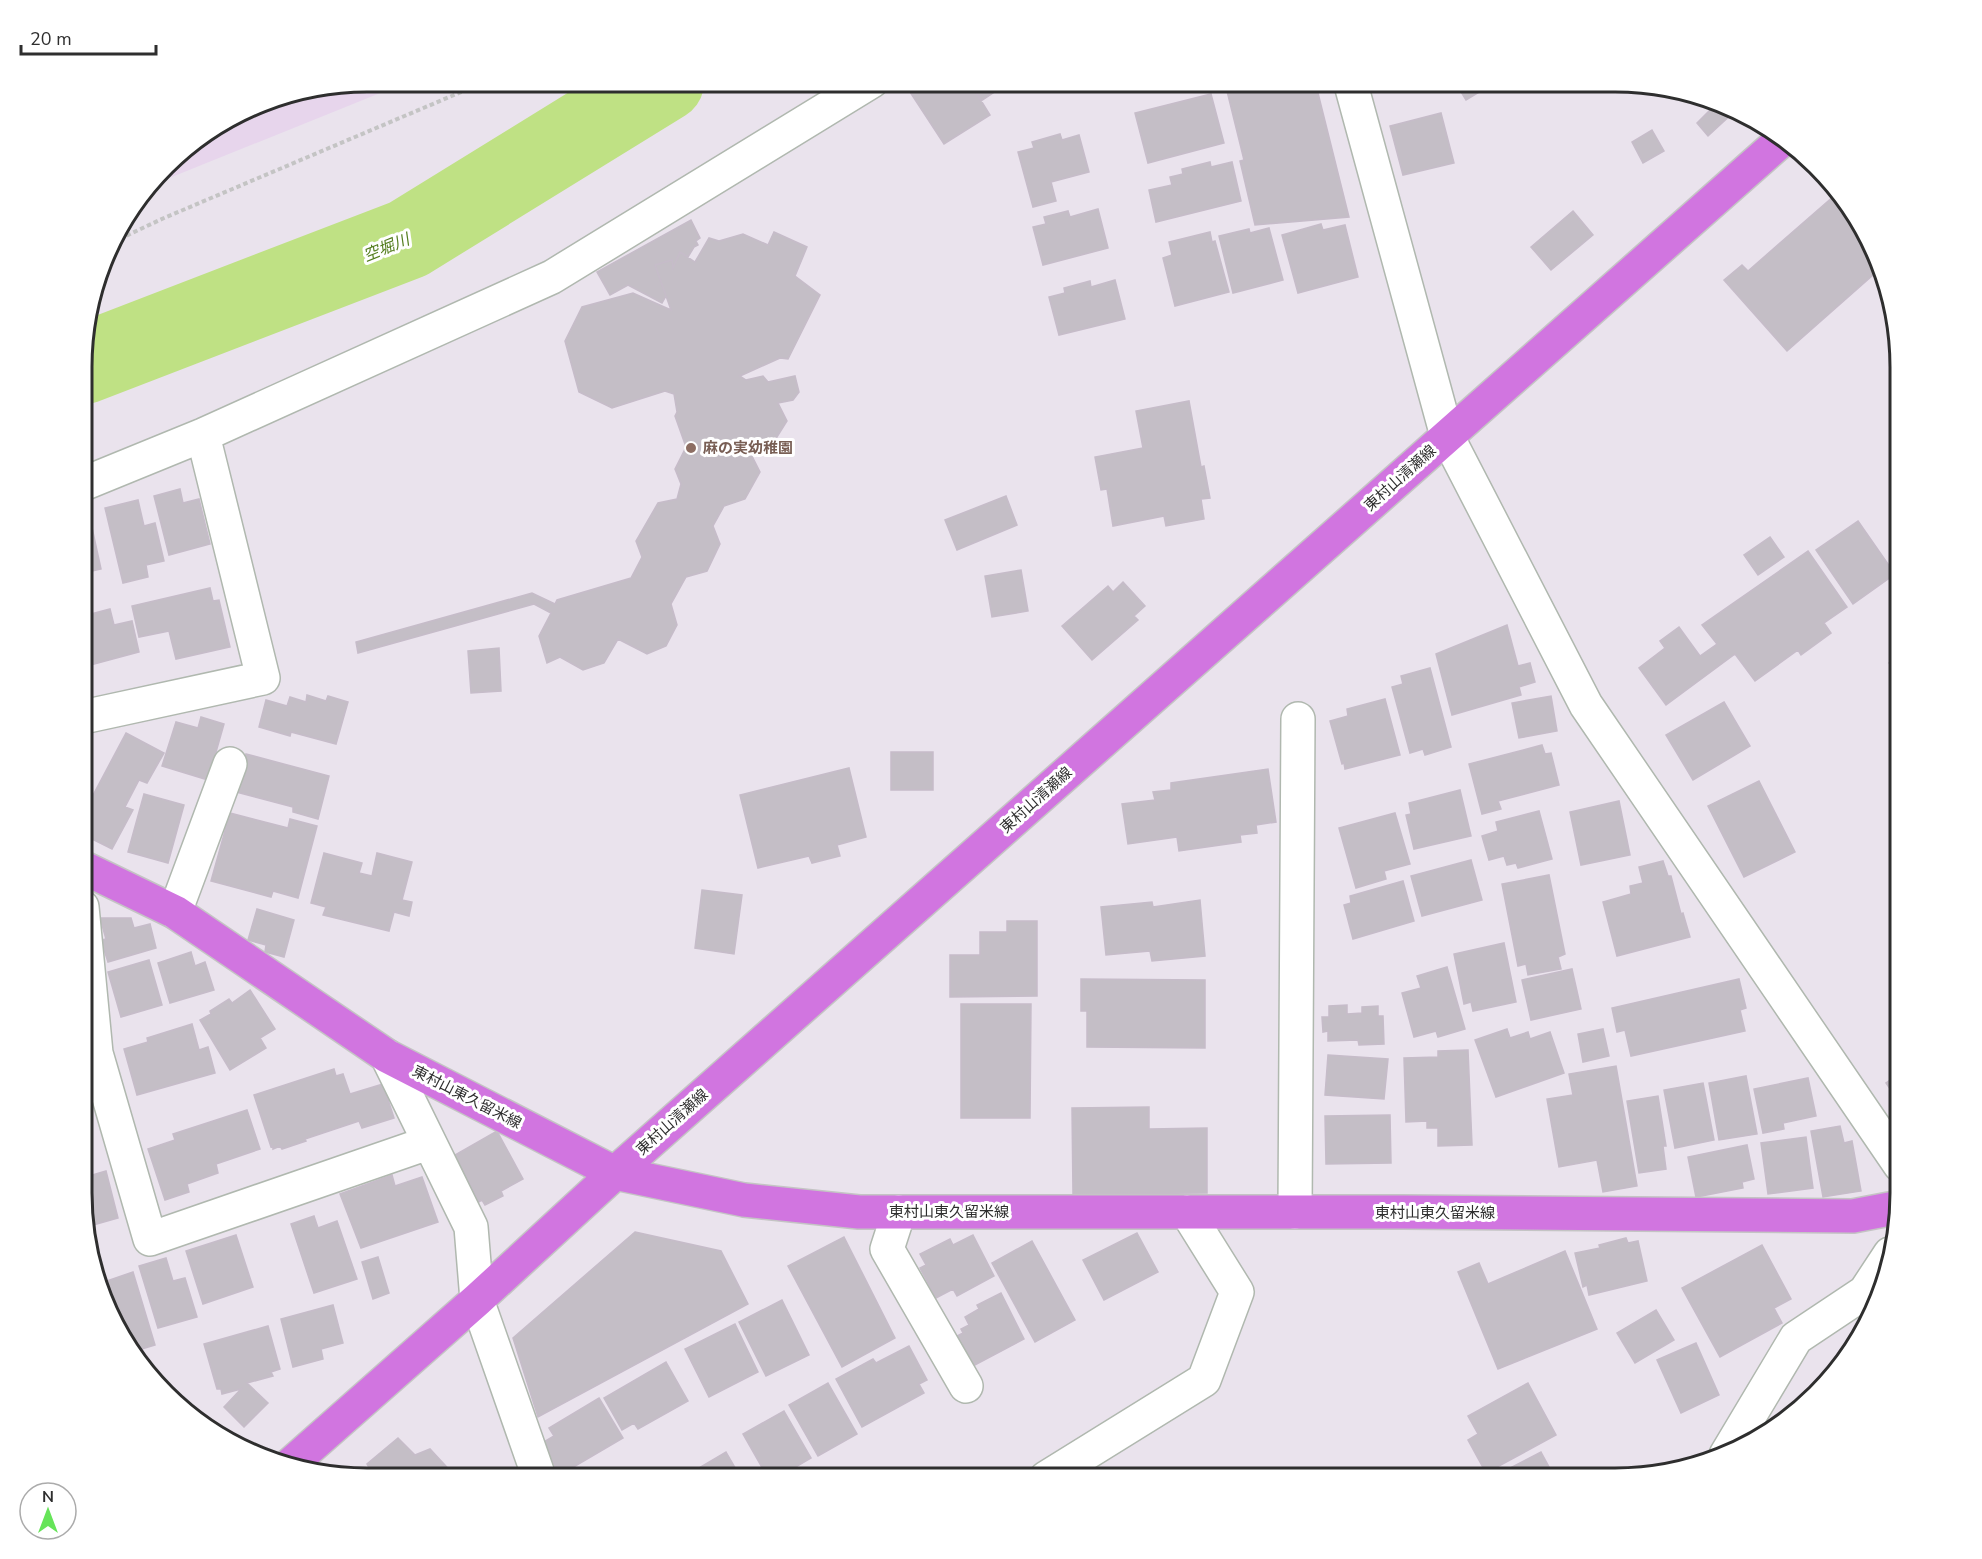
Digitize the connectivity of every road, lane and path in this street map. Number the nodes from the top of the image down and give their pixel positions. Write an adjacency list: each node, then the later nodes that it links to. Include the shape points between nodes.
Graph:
1 (461, 92): 5 (path)
2 (854, 92): 6 (street, via 552,277)
3 (1353, 92): 7 (street)
4 (1778, 145): 7 (main road, 東村山清瀬線)
5 (124, 237)
6 (203, 435): 8 (street); 9 (street, via 263,678)
7 (1448, 436): 17 (street, via 1586,705); 18 (main road, 東村山清瀬線)
8 (92, 480)
9 (92, 715)
10 (1298, 719): 22 (street)
11 (230, 764): 13 (street)
12 (92, 872): 13 (main road, 東村山東久留米線)
13 (175, 912): 15 (main road, 東村山東久留米線)
14 (92, 1011): 16 (street, via 96,1053 150,1239)
15 (387, 1056): 16 (street); 18 (main road, 東村山東久留米線)
16 (428, 1143): 24 (street, via 471,1227)
17 (1890, 1150)
18 (615, 1173): 20 (main road, 東村山東久留米線, via 744,1200 859,1212); 24 (main road, 東村山清瀬線)
19 (1890, 1209): 22 (main road, 東村山東久留米線, via 1853,1216)
20 (899, 1212): 21 (main road, 東村山東久留米線); 25 (street, via 888,1249)
21 (1187, 1212): 22 (main road, 東村山東久留米線); 29 (street, via 1237,1292 1204,1380)
22 (1295, 1212)
23 (1879, 1271): 26 (street, via 1865,1292 1796,1338)
24 (477, 1300): 27 (main road, 東村山清瀬線); 28 (street)
25 (966, 1386)
26 (1735, 1440)
27 (297, 1458)
28 (536, 1468)
29 (1062, 1468)

